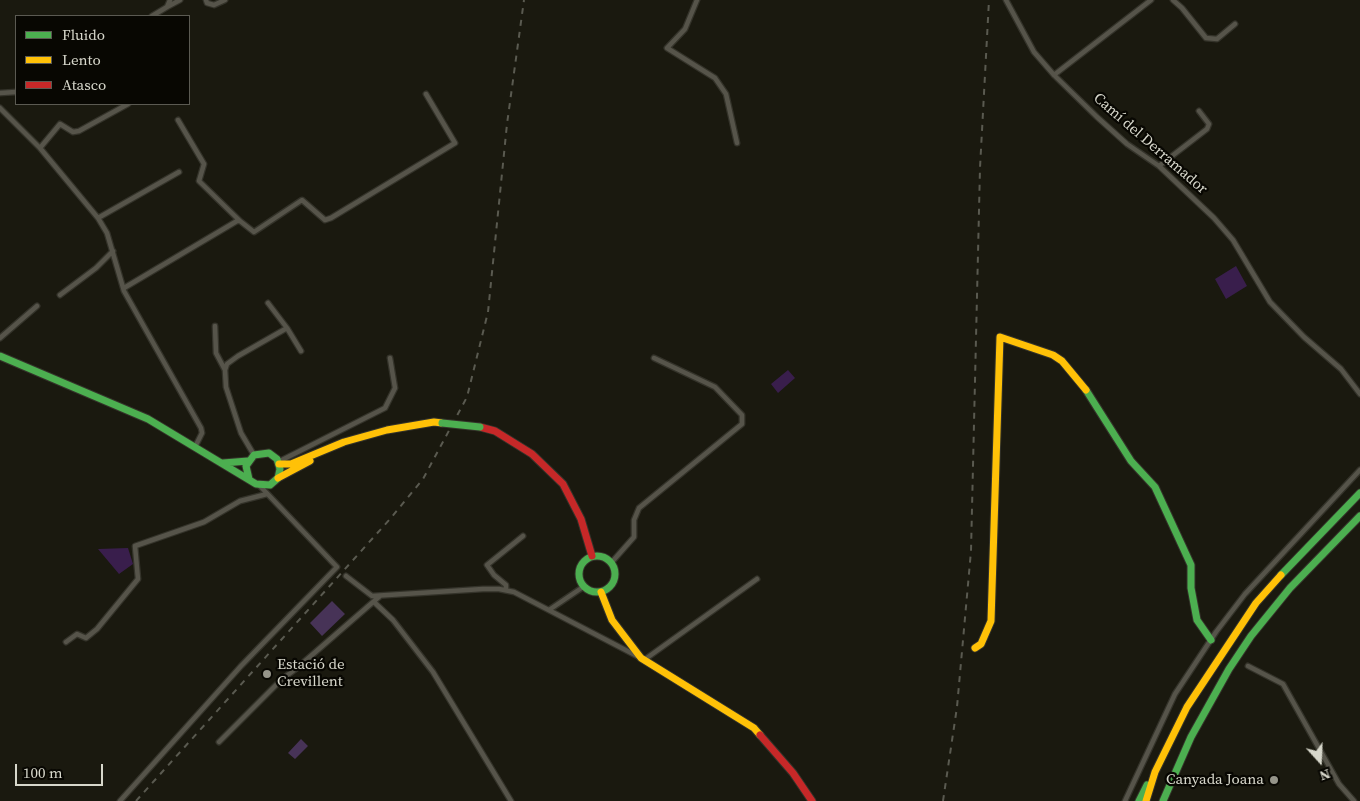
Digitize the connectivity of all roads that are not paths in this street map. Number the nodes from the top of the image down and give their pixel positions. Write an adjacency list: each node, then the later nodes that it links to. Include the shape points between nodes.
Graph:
1 (170, 0): 9 (street)
2 (180, 0): 9 (street)
3 (206, 0): 4 (street, via 214,5)
4 (226, 0)
5 (697, 0): 20 (street, via 685,29 667,48 715,78 726,94)
6 (1006, 0): 12 (street, Camí del Derramador, via 1034,52)
7 (1151, 0): 12 (street)
8 (1173, 0): 11 (street, via 1206,38 1217,39)
9 (167, 7): 10 (street)
10 (154, 15)
11 (1235, 24)
12 (1054, 75): 22 (street, Camí del Derramador, via 1121,139)
13 (15, 92): 14 (street)
14 (0, 93)
15 (426, 94): 25 (street, via 456,143 331,218 325,220 302,200 254,232)
16 (126, 105): 21 (street, via 79,131 73,132 60,124)
17 (0, 108): 21 (street)
18 (1199, 111): 22 (street, via 1209,124 1207,129)
19 (178, 120): 25 (street, via 204,164 199,181)
20 (737, 143)
21 (40, 148): 24 (street)
22 (1160, 166): 39 (street, Camí del Derramador, via 1233,240 1270,302 1341,369)
23 (178, 172): 24 (street)
24 (98, 218): 26 (street)
25 (240, 221): 27 (street)
26 (113, 252): 27 (street); 28 (street)
27 (124, 288): 41 (street, via 202,428)
28 (60, 295)
29 (268, 303): 32 (street)
30 (37, 306): 33 (street)
31 (215, 326): 38 (street, via 216,353)
32 (287, 328): 34 (street); 38 (street, via 238,356)
33 (0, 338)
34 (301, 350)
35 (0, 356): 41 (main road, via 148,419)
36 (390, 358): 44 (street, via 395,388 385,408)
37 (654, 358): 55 (street, via 715,387 742,415 742,424 639,508 634,520 634,537)
38 (224, 370): 42 (street, via 226,387 242,433)
39 (1360, 394)
40 (355, 439): 44 (main road, via 296,462); 48 (main road); 54 (main road, bridge, via 434,422 495,431 532,454 563,484 581,518)
41 (195, 447): 45 (main road)
42 (254, 454): 43 (main road); 44 (main road, via 269,453)
43 (248, 461): 45 (main road); 47 (main road, via 246,470)
44 (279, 463): 48 (main road)
45 (222, 464): 47 (main road)
46 (1360, 470): 64 (street, via 1245,594)
47 (249, 478): 49 (main road)
48 (278, 478): 49 (main road, via 270,485)
49 (260, 486): 50 (street)
50 (267, 494): 65 (street, via 240,501 204,522 135,546 138,579 97,629 86,638 77,634); 71 (street, via 337,567 241,666)
51 (1360, 494): 70 (main road, via 1256,603 1187,707)
52 (1360, 516): 77 (main road, via 1290,588 1251,636 1191,737)
53 (523, 536): 59 (street, via 487,565 506,585)
54 (592, 556): 55 (main road, via 605,558); 58 (main road, via 580,566 578,577)
55 (611, 563): 60 (main road, via 614,579)
56 (346, 576): 61 (street, via 372,596)
57 (757, 579): 67 (street)
58 (584, 587): 60 (main road); 63 (street)
59 (506, 590): 61 (street); 63 (street)
60 (601, 592): 67 (main road, via 612,620)
61 (380, 596): 62 (street)
62 (374, 602): 69 (street, via 280,680); 72 (street, via 393,620 432,672)
63 (549, 610): 67 (street)
64 (1211, 640): 66 (main road, via 1196,620 1188,558 1155,487 1131,461 1087,391 1062,361 1000,336 991,621 981,644); 74 (street, via 1175,694)
65 (66, 642)
66 (974, 648)
67 (643, 659): 73 (main road, via 754,728 793,773)
68 (1248, 666): 78 (street, via 1283,684 1340,784)
69 (219, 742)
70 (1155, 772): 75 (main road); 76 (main road)
71 (120, 801)
72 (511, 801)
73 (812, 801)
74 (1125, 801)
75 (1139, 801)
76 (1146, 801)
77 (1163, 801)
78 (1354, 801)

